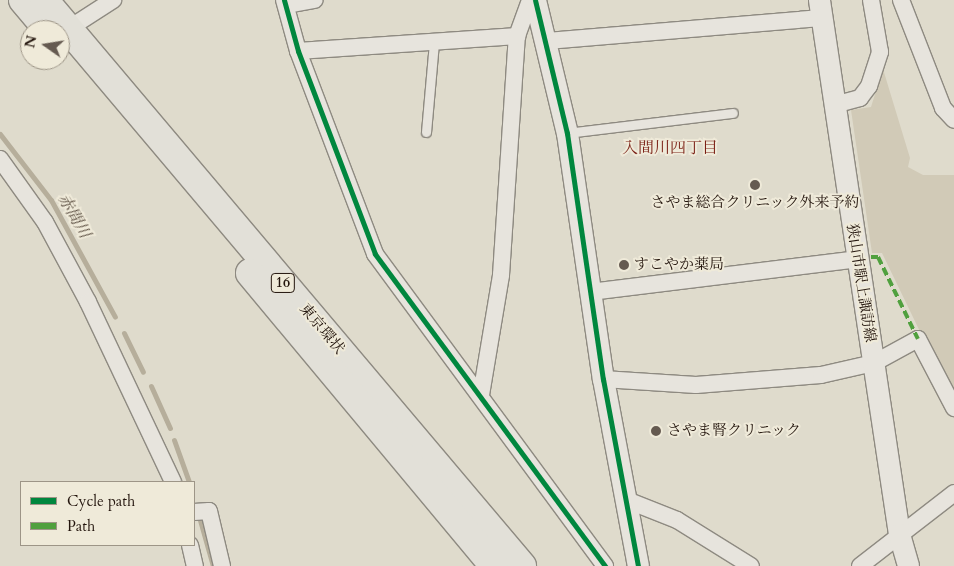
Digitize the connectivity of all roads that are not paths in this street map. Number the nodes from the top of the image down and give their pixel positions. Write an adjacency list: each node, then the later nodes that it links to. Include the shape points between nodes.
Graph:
1 (23, 0): 11 (highway, 東京環状 / 16)
2 (44, 0): 12 (highway, 東京環状 / 16)
3 (113, 0): 13 (street)
4 (315, 0): 9 (street)
5 (530, 0): 14 (street)
6 (535, 0): 15 (street)
7 (871, 0): 20 (street, via 880,52 869,86 860,98)
8 (901, 0): 22 (street, via 943,108)
9 (285, 3): 19 (street)
10 (820, 9): 15 (street); 20 (street, 狭山市駅上諏訪線)
11 (44, 20)
12 (53, 20)
13 (70, 28)
14 (517, 36): 16 (street); 30 (street, via 501,275)
15 (547, 41): 24 (street)
16 (434, 42): 19 (street); 23 (lane)
17 (70, 48): 40 (highway, 東京環状 / 16)
18 (70, 48): 41 (highway, 東京環状 / 16)
19 (298, 50): 30 (street, via 375,254)
20 (834, 105): 26 (street, 狭山市駅上諏訪線)
21 (733, 113): 24 (lane)
22 (954, 120)
23 (426, 132)
24 (567, 133): 27 (street)
25 (0, 159): 32 (street, via 45,222 80,286)
26 (857, 259): 27 (street); 28 (street, 狭山市駅上諏訪線)
27 (590, 292): 29 (street)
28 (874, 363): 29 (street, via 821,375 696,385); 31 (street, via 918,338); 36 (street, 狭山市駅上諏訪線)
29 (604, 378): 34 (street)
30 (482, 395): 42 (street)
31 (954, 408)
32 (173, 481)
33 (954, 493): 36 (street)
34 (624, 499): 43 (street); 44 (street, via 676,520)
35 (195, 512): 39 (street, via 209,511)
36 (900, 534): 45 (street); 46 (street, 狭山市駅上諏訪線)
37 (190, 546): 38 (street)
38 (195, 566)
39 (222, 566)
40 (494, 566)
41 (522, 566)
42 (605, 566)
43 (638, 566)
44 (751, 566)
45 (860, 566)
46 (908, 566)

